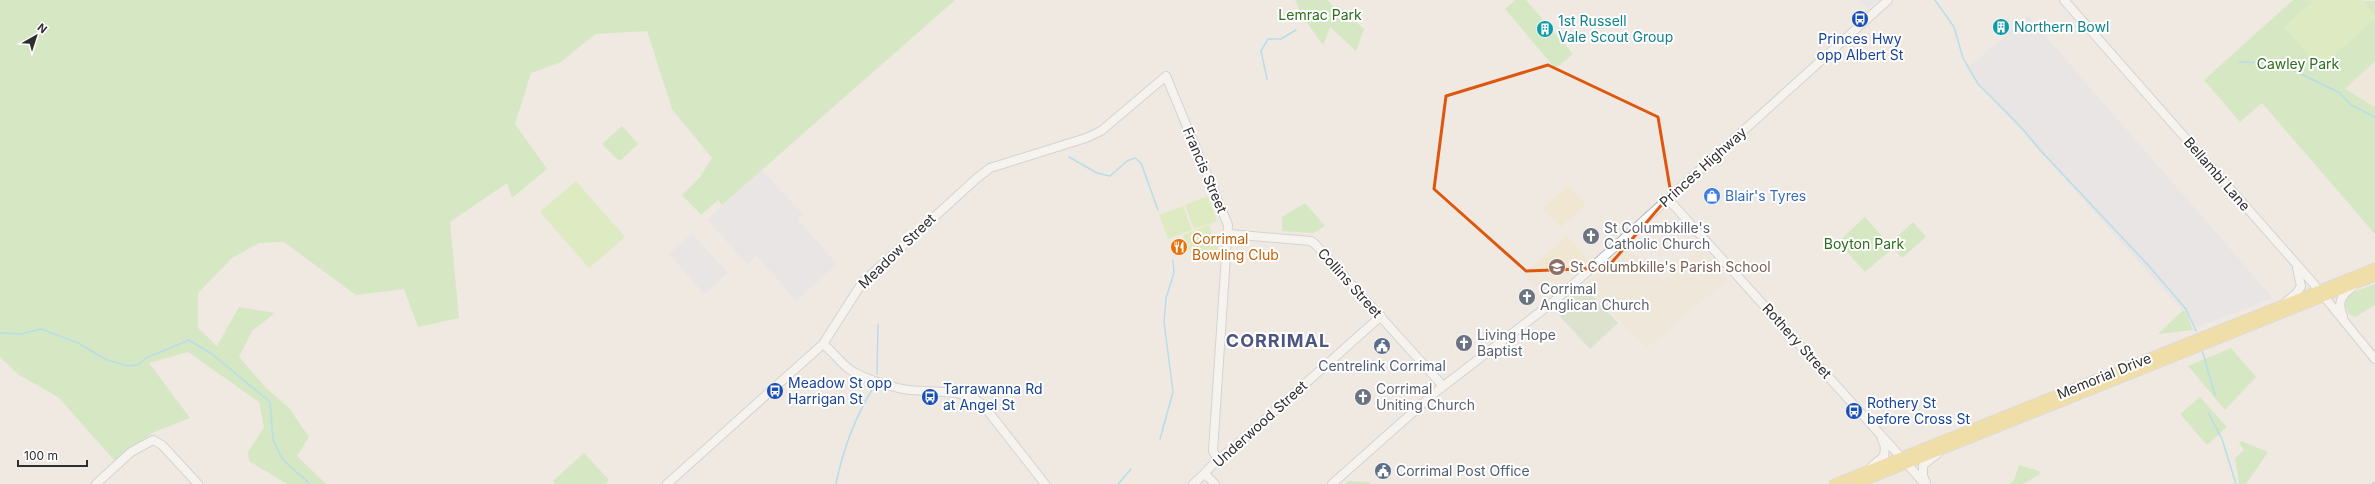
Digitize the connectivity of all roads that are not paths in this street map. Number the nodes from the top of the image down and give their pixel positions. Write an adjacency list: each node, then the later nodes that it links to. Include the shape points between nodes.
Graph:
1 (1888, 0): 4 (main road, Princes Highway)
2 (2064, 0): 6 (main road, Bellambi Lane)
3 (1166, 76): 5 (main road, Francis Street, via 1228,225); 13 (main road, Meadow Street, via 1101,131 990,168 977,178 862,283)
4 (1668, 199): 17 (main road, Princes Highway, via 1548,307); 18 (main road, Rothery Street)
5 (1229, 234): 11 (main road, Collins Street, via 1311,241); 20 (main road, Francis Street, via 1213,451)
6 (2294, 262): 9 (main road, Bellambi Lane); 10 (main road, via 2302,286)
7 (2375, 268): 9 (main road, Memorial Drive)
8 (2371, 277): 9 (main road, Memorial Drive); 12 (main road, via 2342,296 2340,308)
9 (2321, 293): 10 (main road, Memorial Drive); 12 (main road, Bellambi Lane); 19 (main road, Memorial Drive)
10 (2279, 306): 21 (main road, Memorial Drive)
11 (1381, 316): 17 (main road, Collins Street); 20 (main road, Underwood Street, via 1231,450)
12 (2346, 323): 14 (main road, Bellambi Lane)
13 (823, 344): 26 (main road, Meadow Street); 27 (main road, via 857,373 888,385 918,391 964,395 975,399 984,406)
14 (2368, 349): 15 (main road); 16 (main road)
15 (2375, 356)
16 (2375, 359)
17 (1443, 386): 30 (main road, Princes Highway)
18 (1880, 434): 21 (main road, Rothery Street); 23 (main road, via 1885,447 1884,456 1878,463)
19 (1943, 450): 21 (main road, Memorial Drive); 33 (main road, via 1924,465 1923,476)
20 (1217, 458): 22 (main road, Underwood Street)
21 (1903, 461): 23 (main road, Memorial Drive); 32 (main road, Memorial Drive); 33 (main road, Rothery Street)
22 (1206, 474): 28 (main road, Underwood Street); 29 (main road)
23 (1859, 474): 31 (main road, Memorial Drive)
24 (96, 484): 25 (main road, via 131,452 150,440 158,441)
25 (198, 484)
26 (667, 484)
27 (1045, 484)
28 (1193, 484)
29 (1215, 484)
30 (1332, 484)
31 (1834, 484)
32 (1856, 484)
33 (1926, 484)

